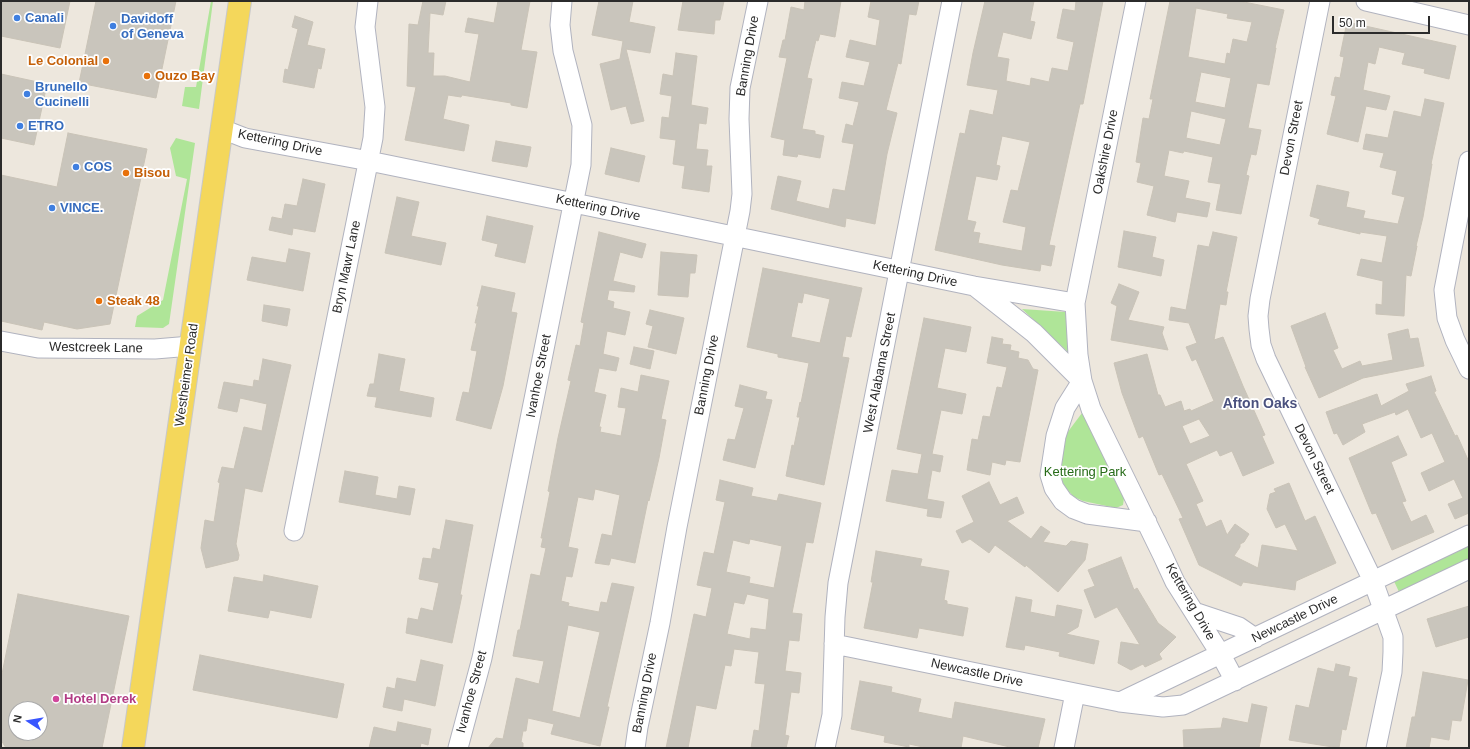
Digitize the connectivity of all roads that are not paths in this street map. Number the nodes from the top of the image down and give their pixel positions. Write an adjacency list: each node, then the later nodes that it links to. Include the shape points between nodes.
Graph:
1 (240, 1): 10 (main road, Westheimer Road)
2 (368, 1): 11 (street, Bryn Mawr Lane, via 366,34 375,107)
3 (562, 1): 13 (street, Ivanhoe Street, via 560,25 563,51 582,125 581,165)
4 (758, 1): 14 (street, Banning Drive, via 740,88 742,194)
5 (952, 1): 15 (street, West Alabama Street)
6 (1136, 1): 17 (street, Oakshire Drive)
7 (1320, 1): 26 (street, Devon Street, via 1260,298 1259,329 1266,359)
8 (1366, 1): 9 (street)
9 (1469, 25)
10 (222, 129): 11 (street, Kettering Drive, via 245,138); 19 (main road, Westheimer Road)
11 (369, 161): 13 (street, Kettering Drive); 23 (street, Bryn Mawr Lane)
12 (1469, 161): 20 (street, via 1444,290 1447,318)
13 (574, 203): 14 (street, Kettering Drive); 36 (street, Ivanhoe Street, via 482,658)
14 (735, 237): 15 (street, Kettering Drive); 37 (street, Banning Drive)
15 (900, 270): 16 (street, Kettering Drive); 30 (street, West Alabama Street, via 838,583)
16 (974, 286): 17 (street, Kettering Drive); 21 (street, Kettering Drive, via 1034,333)
17 (1075, 303): 21 (street, Kettering Drive)
18 (1, 341): 19 (street, Westcreek Lane, via 38,348 147,349)
19 (191, 346): 35 (main road, Westheimer Road)
20 (1469, 369)
21 (1082, 381): 22 (street, Kettering Drive, via 1091,409); 22 (street, via 1065,408 1056,436 1050,475 1054,488 1063,501 1087,514)
22 (1147, 522): 28 (street, Kettering Drive, via 1175,582)
23 (294, 531)
24 (1469, 535): 26 (street, Newcastle Drive)
25 (1469, 569): 27 (street, Newcastle Drive)
26 (1373, 581): 27 (street, Devon Street); 29 (street, Newcastle Drive)
27 (1383, 610): 32 (street, Newcastle Drive); 40 (street, Devon Street, via 1393,638 1392,672)
28 (1194, 612): 29 (street, via 1239,627); 31 (street, Kettering Drive)
29 (1255, 638): 31 (street, Newcastle Drive)
30 (834, 644): 33 (street, Newcastle Drive); 38 (street, West Alabama Street, via 832,715)
31 (1221, 655): 32 (street, Kettering Drive); 34 (street, Newcastle Drive)
32 (1235, 681): 34 (street, Newcastle Drive, via 1183,705 1163,708)
33 (1075, 694): 34 (street, Newcastle Drive); 39 (street)
34 (1120, 702)
35 (133, 748)
36 (458, 748)
37 (635, 748)
38 (825, 748)
39 (1064, 748)
40 (1376, 748)

